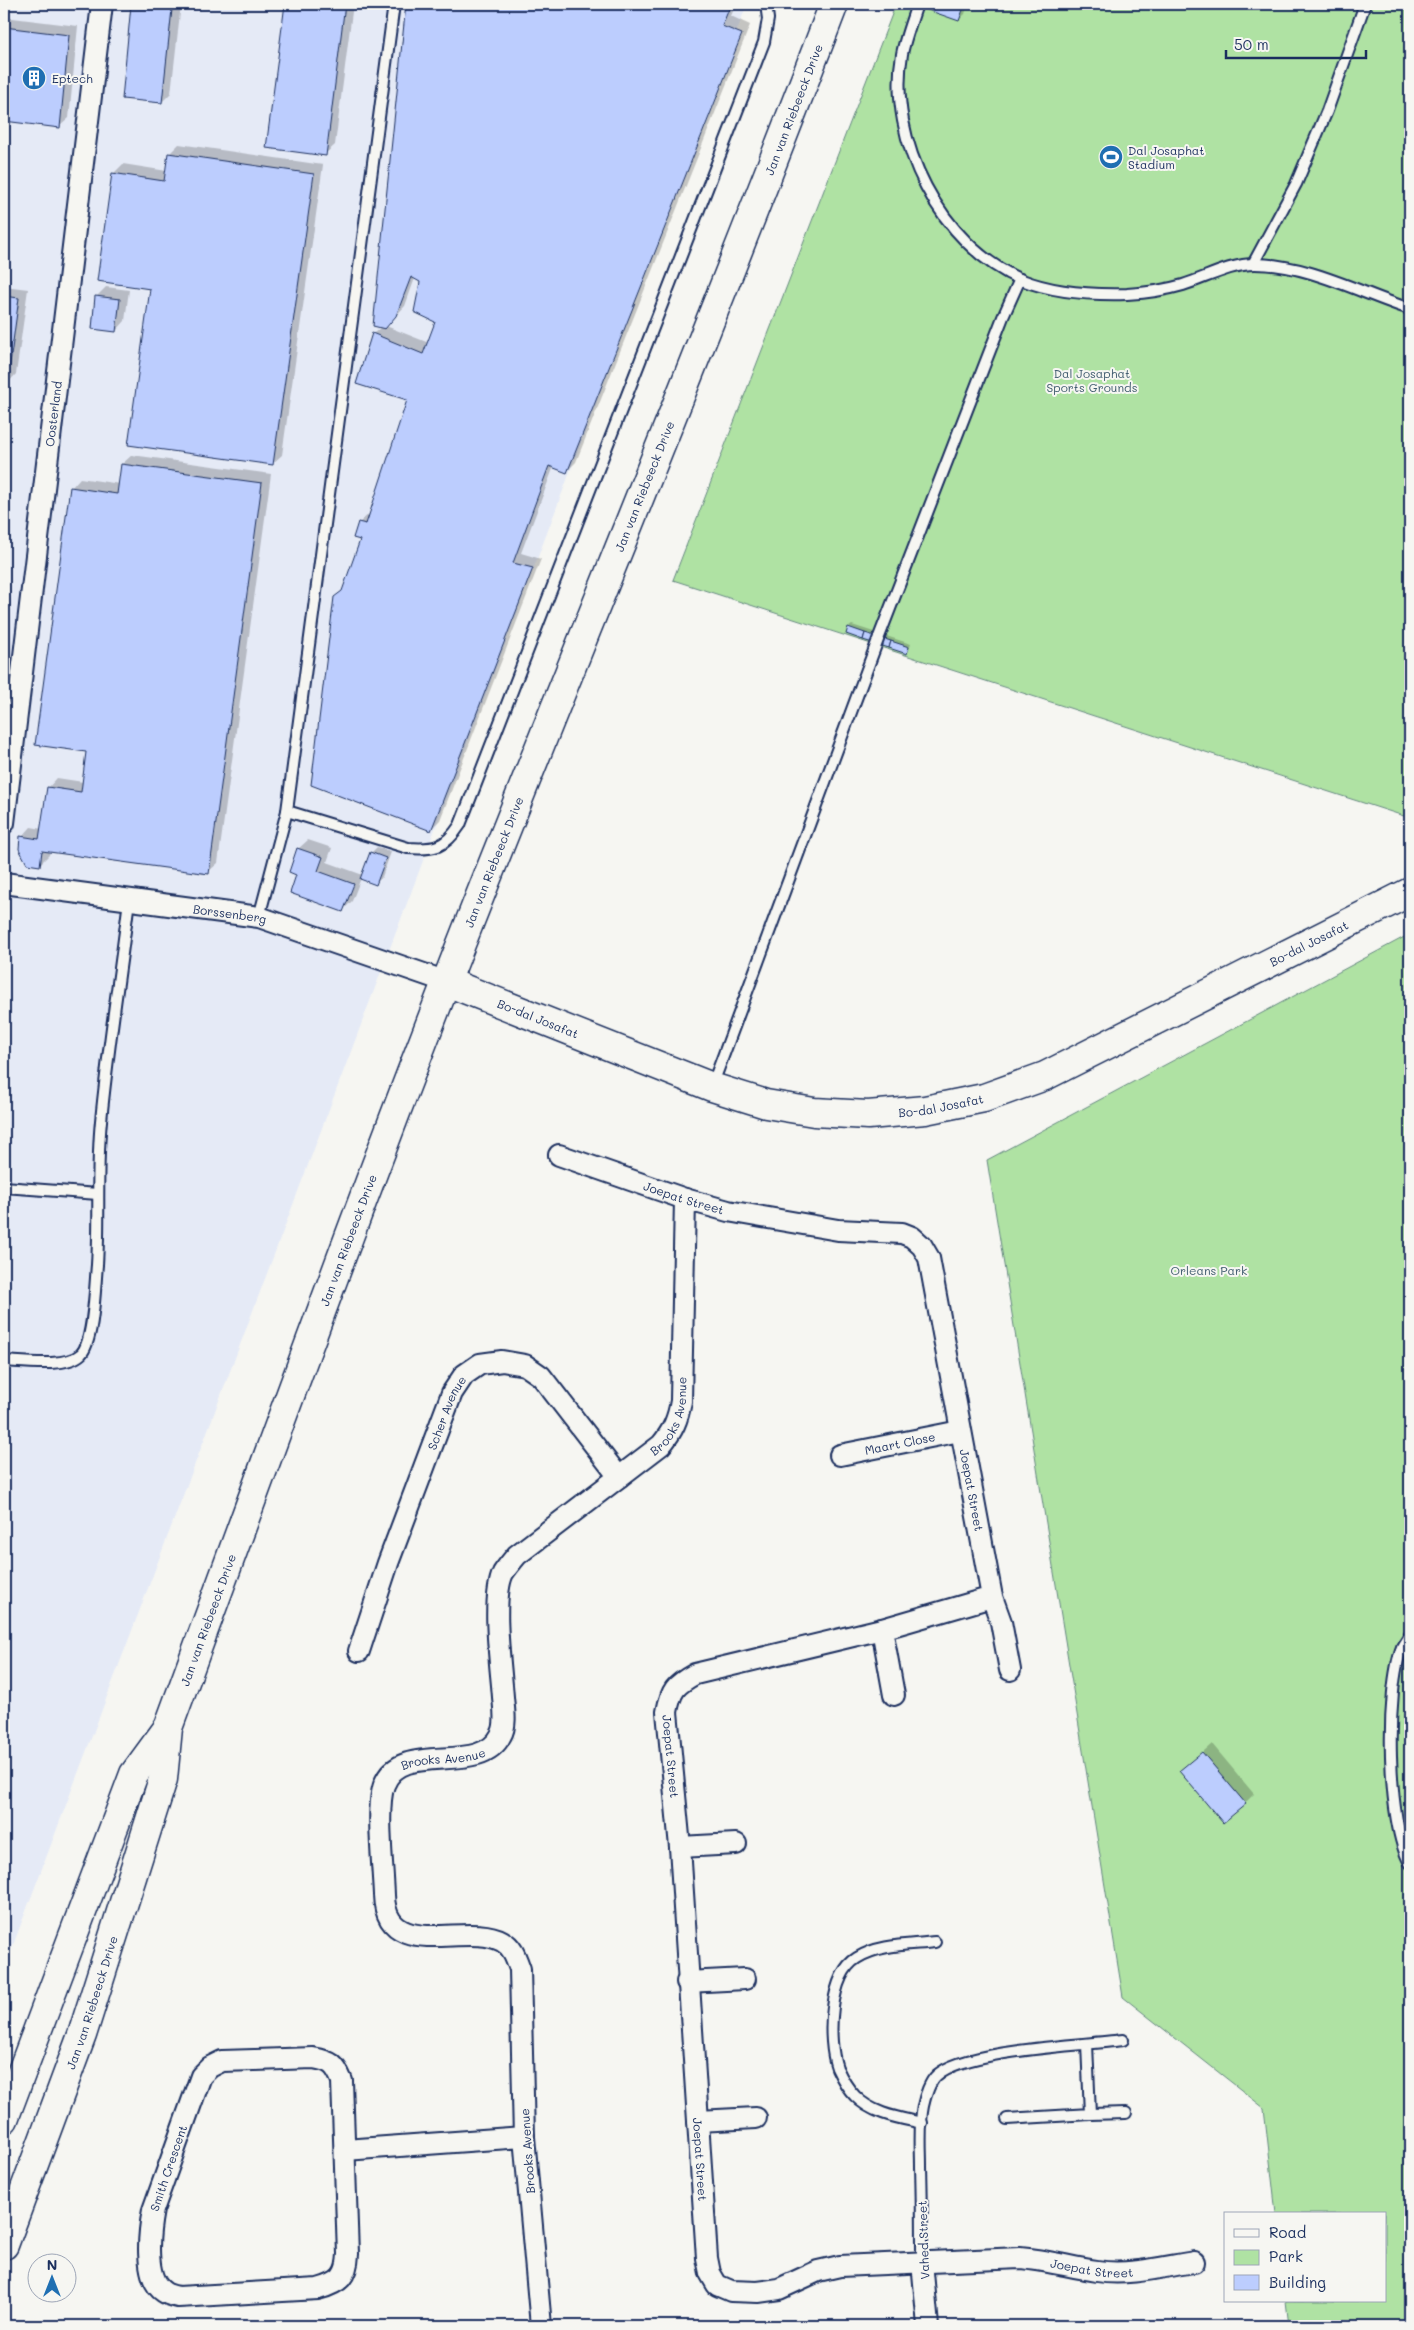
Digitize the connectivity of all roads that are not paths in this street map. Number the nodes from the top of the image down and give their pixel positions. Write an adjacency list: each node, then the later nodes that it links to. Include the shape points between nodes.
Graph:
1 (102, 4): 11 (street, Oosterland)
2 (394, 4): 10 (lane)
3 (766, 4): 10 (lane, via 768,19 764,42 460,825 450,840 437,846 408,848)
4 (834, 4): 16 (main road, Jan van Riebeeck Drive)
5 (918, 4): 8 (lane, via 902,55 900,91 902,116 920,173 939,208 957,230 984,257)
6 (1365, 4): 7 (lane, via 1296,184)
7 (1253, 264): 8 (lane, via 1182,286 1129,294 1074,292); 9 (lane, via 1280,266 1318,276)
8 (1020, 279): 17 (lane, via 910,554)
9 (1410, 309)
10 (287, 811): 15 (lane)
11 (4, 823)
12 (4, 883): 14 (street, Borssenberg)
13 (1410, 892): 17 (main road, Bo-dal Josafat, via 1045,1076 984,1098 925,1110 868,1115 814,1112 766,1104)
14 (129, 900): 15 (street, Borssenberg); 20 (lane, via 101,1122)
15 (259, 917): 16 (street, Borssenberg)
16 (447, 982): 17 (main road, Bo-dal Josafat); 32 (main road, Jan van Riebeeck Drive)
17 (712, 1087)
18 (559, 1155): 21 (street, Joepat Street)
19 (4, 1187): 20 (lane)
20 (98, 1194): 22 (lane, via 97,1256 88,1343 73,1359 51,1363)
21 (685, 1199): 23 (street, Joepat Street, via 766,1219 912,1237 929,1258); 25 (street, Brooks Avenue, via 681,1401 678,1416 662,1445)
22 (4, 1361)
23 (960, 1431): 24 (street, Maart Close); 26 (street, Joepat Street)
24 (840, 1455)
25 (618, 1477): 29 (street, Scher Avenue, via 542,1376 525,1365 502,1361 480,1364 464,1375 452,1393 388,1563); 48 (street, Brooks Avenue, via 517,1555 503,1574 498,1593 498,1616 504,1714 503,1733 495,1746 482,1754 415,1761 400,1766 389,1775 381,1806 384,1901 389,1917 401,1929 420,1937 487,1935 503,1941 514,1952 520,1969)
26 (992, 1597): 27 (street, Joepat Street); 30 (street, via 1001,1622)
27 (882, 1629): 31 (street); 34 (street, Joepat Street, via 695,1674 679,1683 670,1695 667,1712)
28 (1410, 1634): 35 (lane, via 1402,1647 1394,1679 1390,1752 1399,1828)
29 (360, 1651)
30 (1010, 1670)
31 (894, 1695)
32 (168, 1728): 44 (main road, Jan van Riebeeck Drive, via 134,1774); 50 (main road, Jan van Riebeeck Drive, via 163,1779 82,2035)
33 (736, 1844): 34 (street)
34 (680, 1847): 38 (street, Joepat Street)
35 (1410, 1864)
36 (935, 1942): 47 (lane, via 874,1951 857,1958 844,1969 836,1987 833,2010 836,2066 844,2083 857,2098 876,2110)
37 (745, 1979): 38 (street)
38 (687, 1982): 46 (street, Joepat Street)
39 (1123, 2040): 40 (lane, Vahed Street)
40 (1087, 2044): 42 (lane); 47 (lane, Vahed Street, via 1014,2052 952,2066 936,2075 928,2090)
41 (1126, 2113): 42 (lane)
42 (1090, 2114): 45 (lane)
43 (756, 2118): 46 (street)
44 (4, 2119)
45 (1007, 2119)
46 (698, 2121): 51 (street, Joepat Street, via 707,2258 717,2285 731,2291 758,2292 779,2289 818,2271 840,2266)
47 (922, 2123): 51 (lane, Vahed Street)
48 (524, 2138): 49 (street); 53 (street, Brooks Avenue)
49 (345, 2150): 49 (street, Smith Crescent, via 348,2268 343,2278 318,2289 178,2298 156,2284 150,2269 153,2210 202,2076 210,2067 222,2061 327,2060 337,2068 342,2081)
50 (4, 2245)
51 (922, 2262): 52 (street, Joepat Street, via 1020,2258 1047,2260 1097,2271 1126,2272); 54 (street, Vahed Street)
52 (1194, 2262)
53 (541, 2326)
54 (928, 2326)

